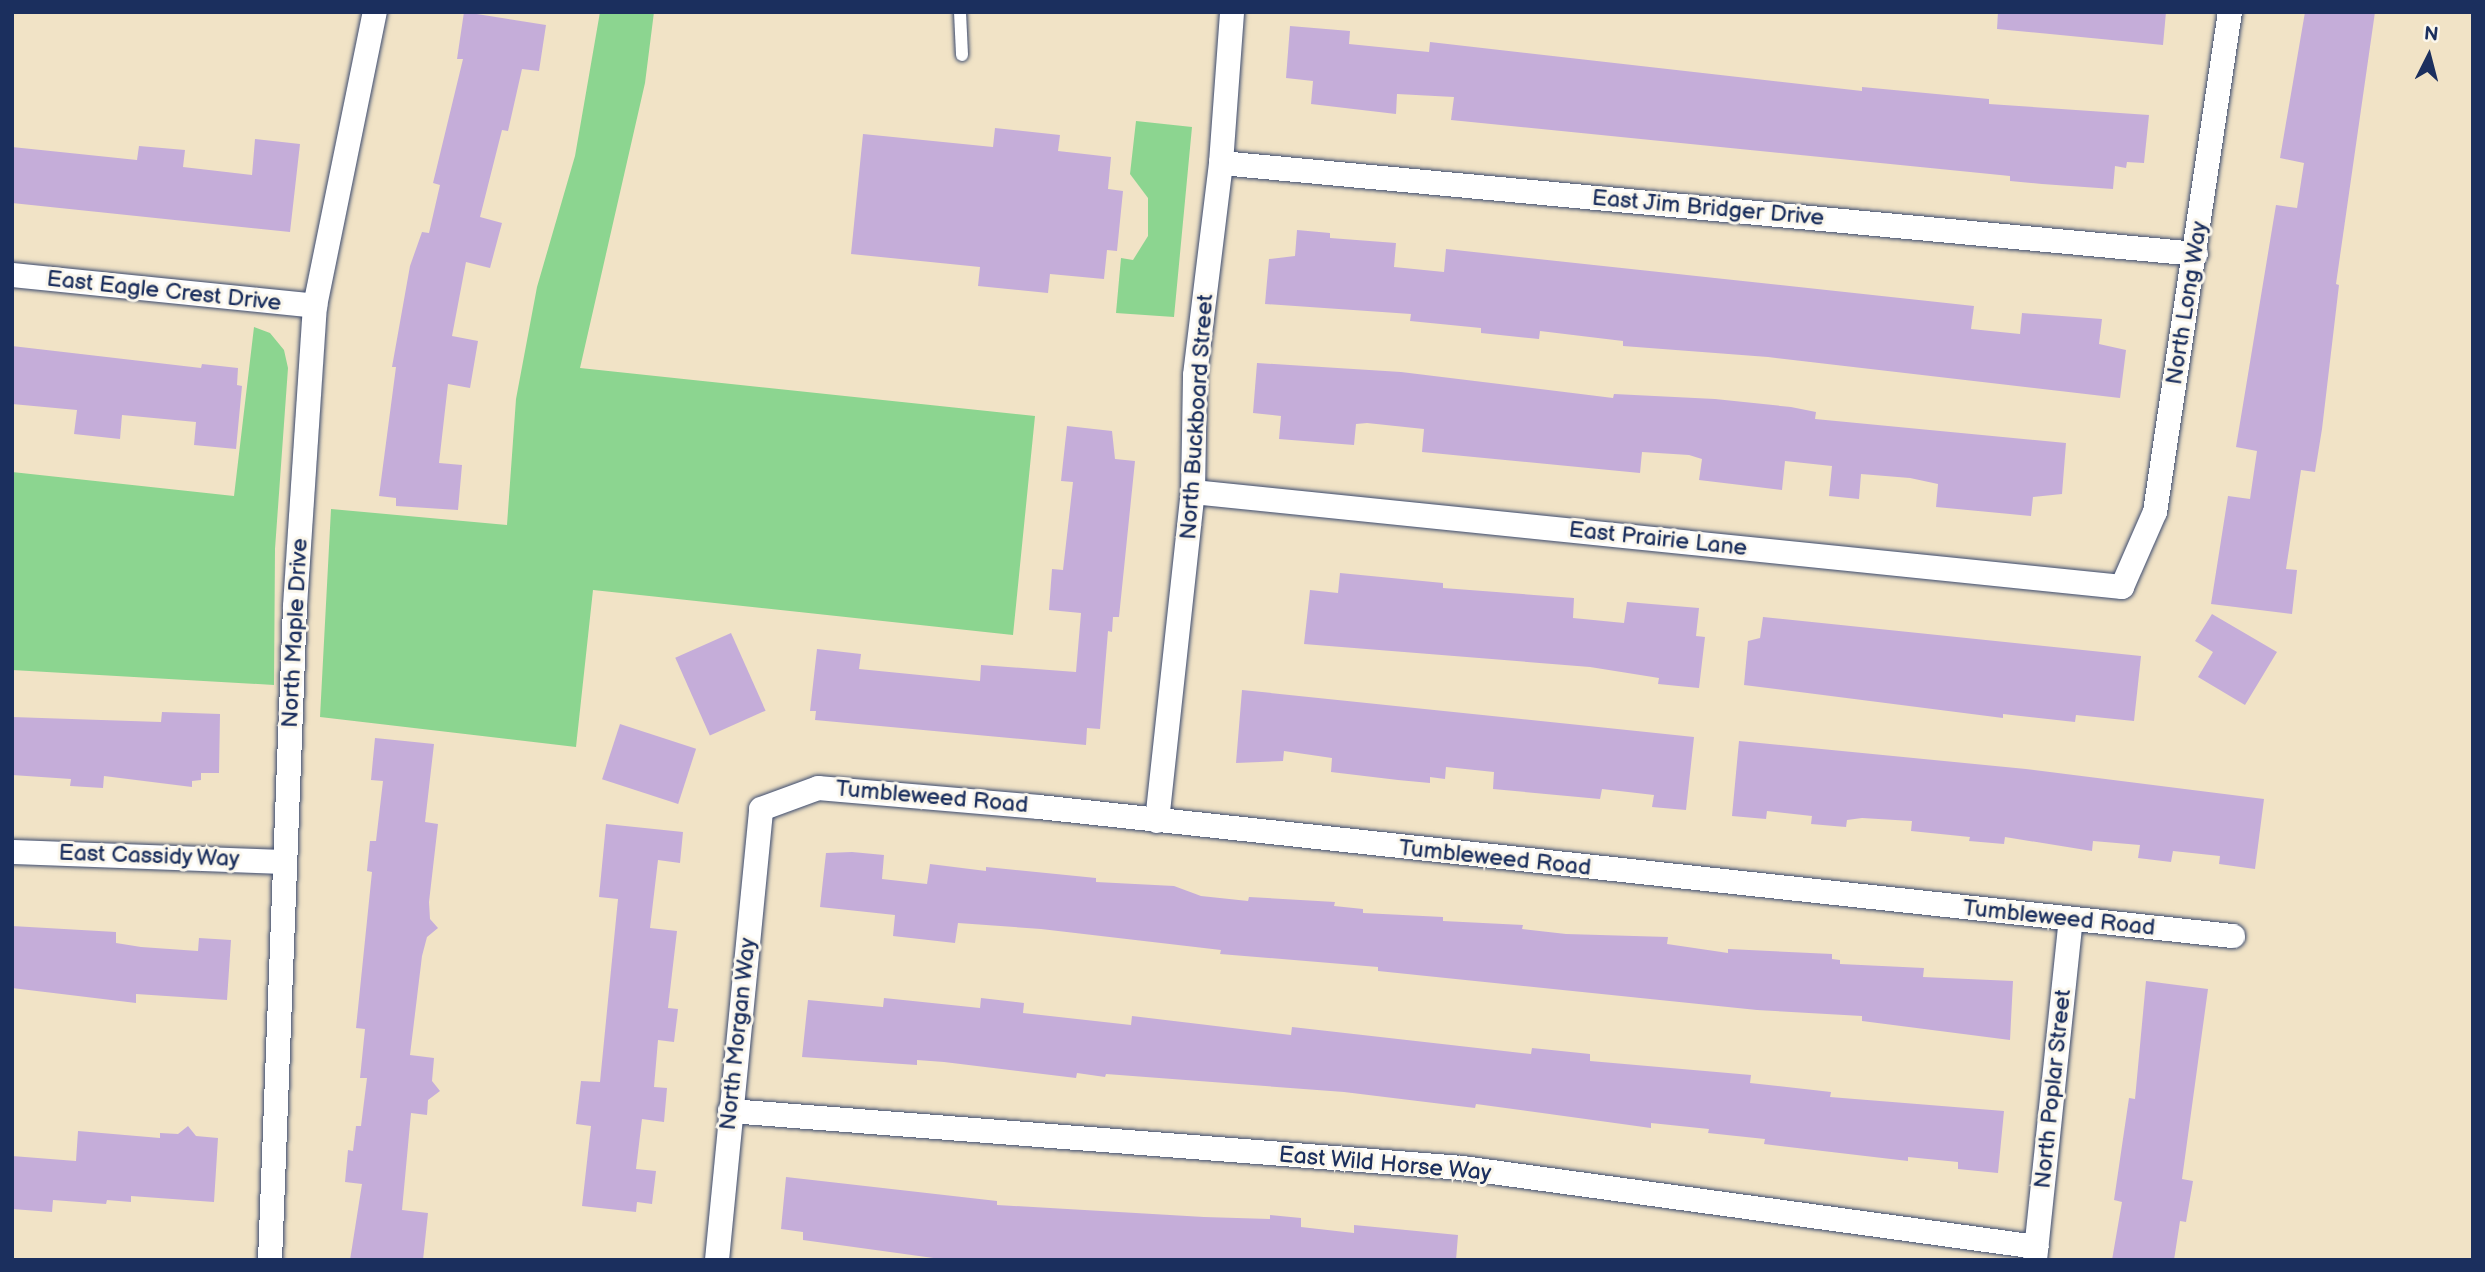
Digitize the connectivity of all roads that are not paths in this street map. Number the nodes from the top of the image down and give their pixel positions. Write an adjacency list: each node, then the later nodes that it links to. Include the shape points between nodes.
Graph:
1 (375, 12): 9 (street, North Maple Drive)
2 (960, 12): 5 (lane)
3 (1232, 12): 6 (street, North Buckboard Street)
4 (2230, 12): 7 (street, North Long Way)
5 (962, 55)
6 (1221, 163): 7 (street, East Jim Bridger Drive); 10 (street, North Buckboard Street, via 1195,375)
7 (2196, 254): 11 (street, North Long Way, via 2155,512)
8 (12, 275): 9 (street, East Eagle Crest Drive)
9 (316, 306): 15 (street, North Maple Drive, via 295,606)
10 (1193, 492): 11 (street, East Prairie Lane); 13 (street, North Buckboard Street)
11 (2122, 587)
12 (761, 809): 13 (street, Tumbleweed Road, via 818,788); 18 (street, North Morgan Way)
13 (1157, 821): 16 (street, Tumbleweed Road)
14 (12, 852): 15 (street, East Cassidy Way)
15 (285, 862): 20 (street, North Maple Drive)
16 (2071, 919): 17 (street, Tumbleweed Road); 19 (street, North Poplar Street)
17 (2233, 936)
18 (730, 1111): 19 (street, East Wild Horse Way, via 1463,1168); 21 (street, North Morgan Way)
19 (2036, 1253)
20 (270, 1260)
21 (717, 1260)

